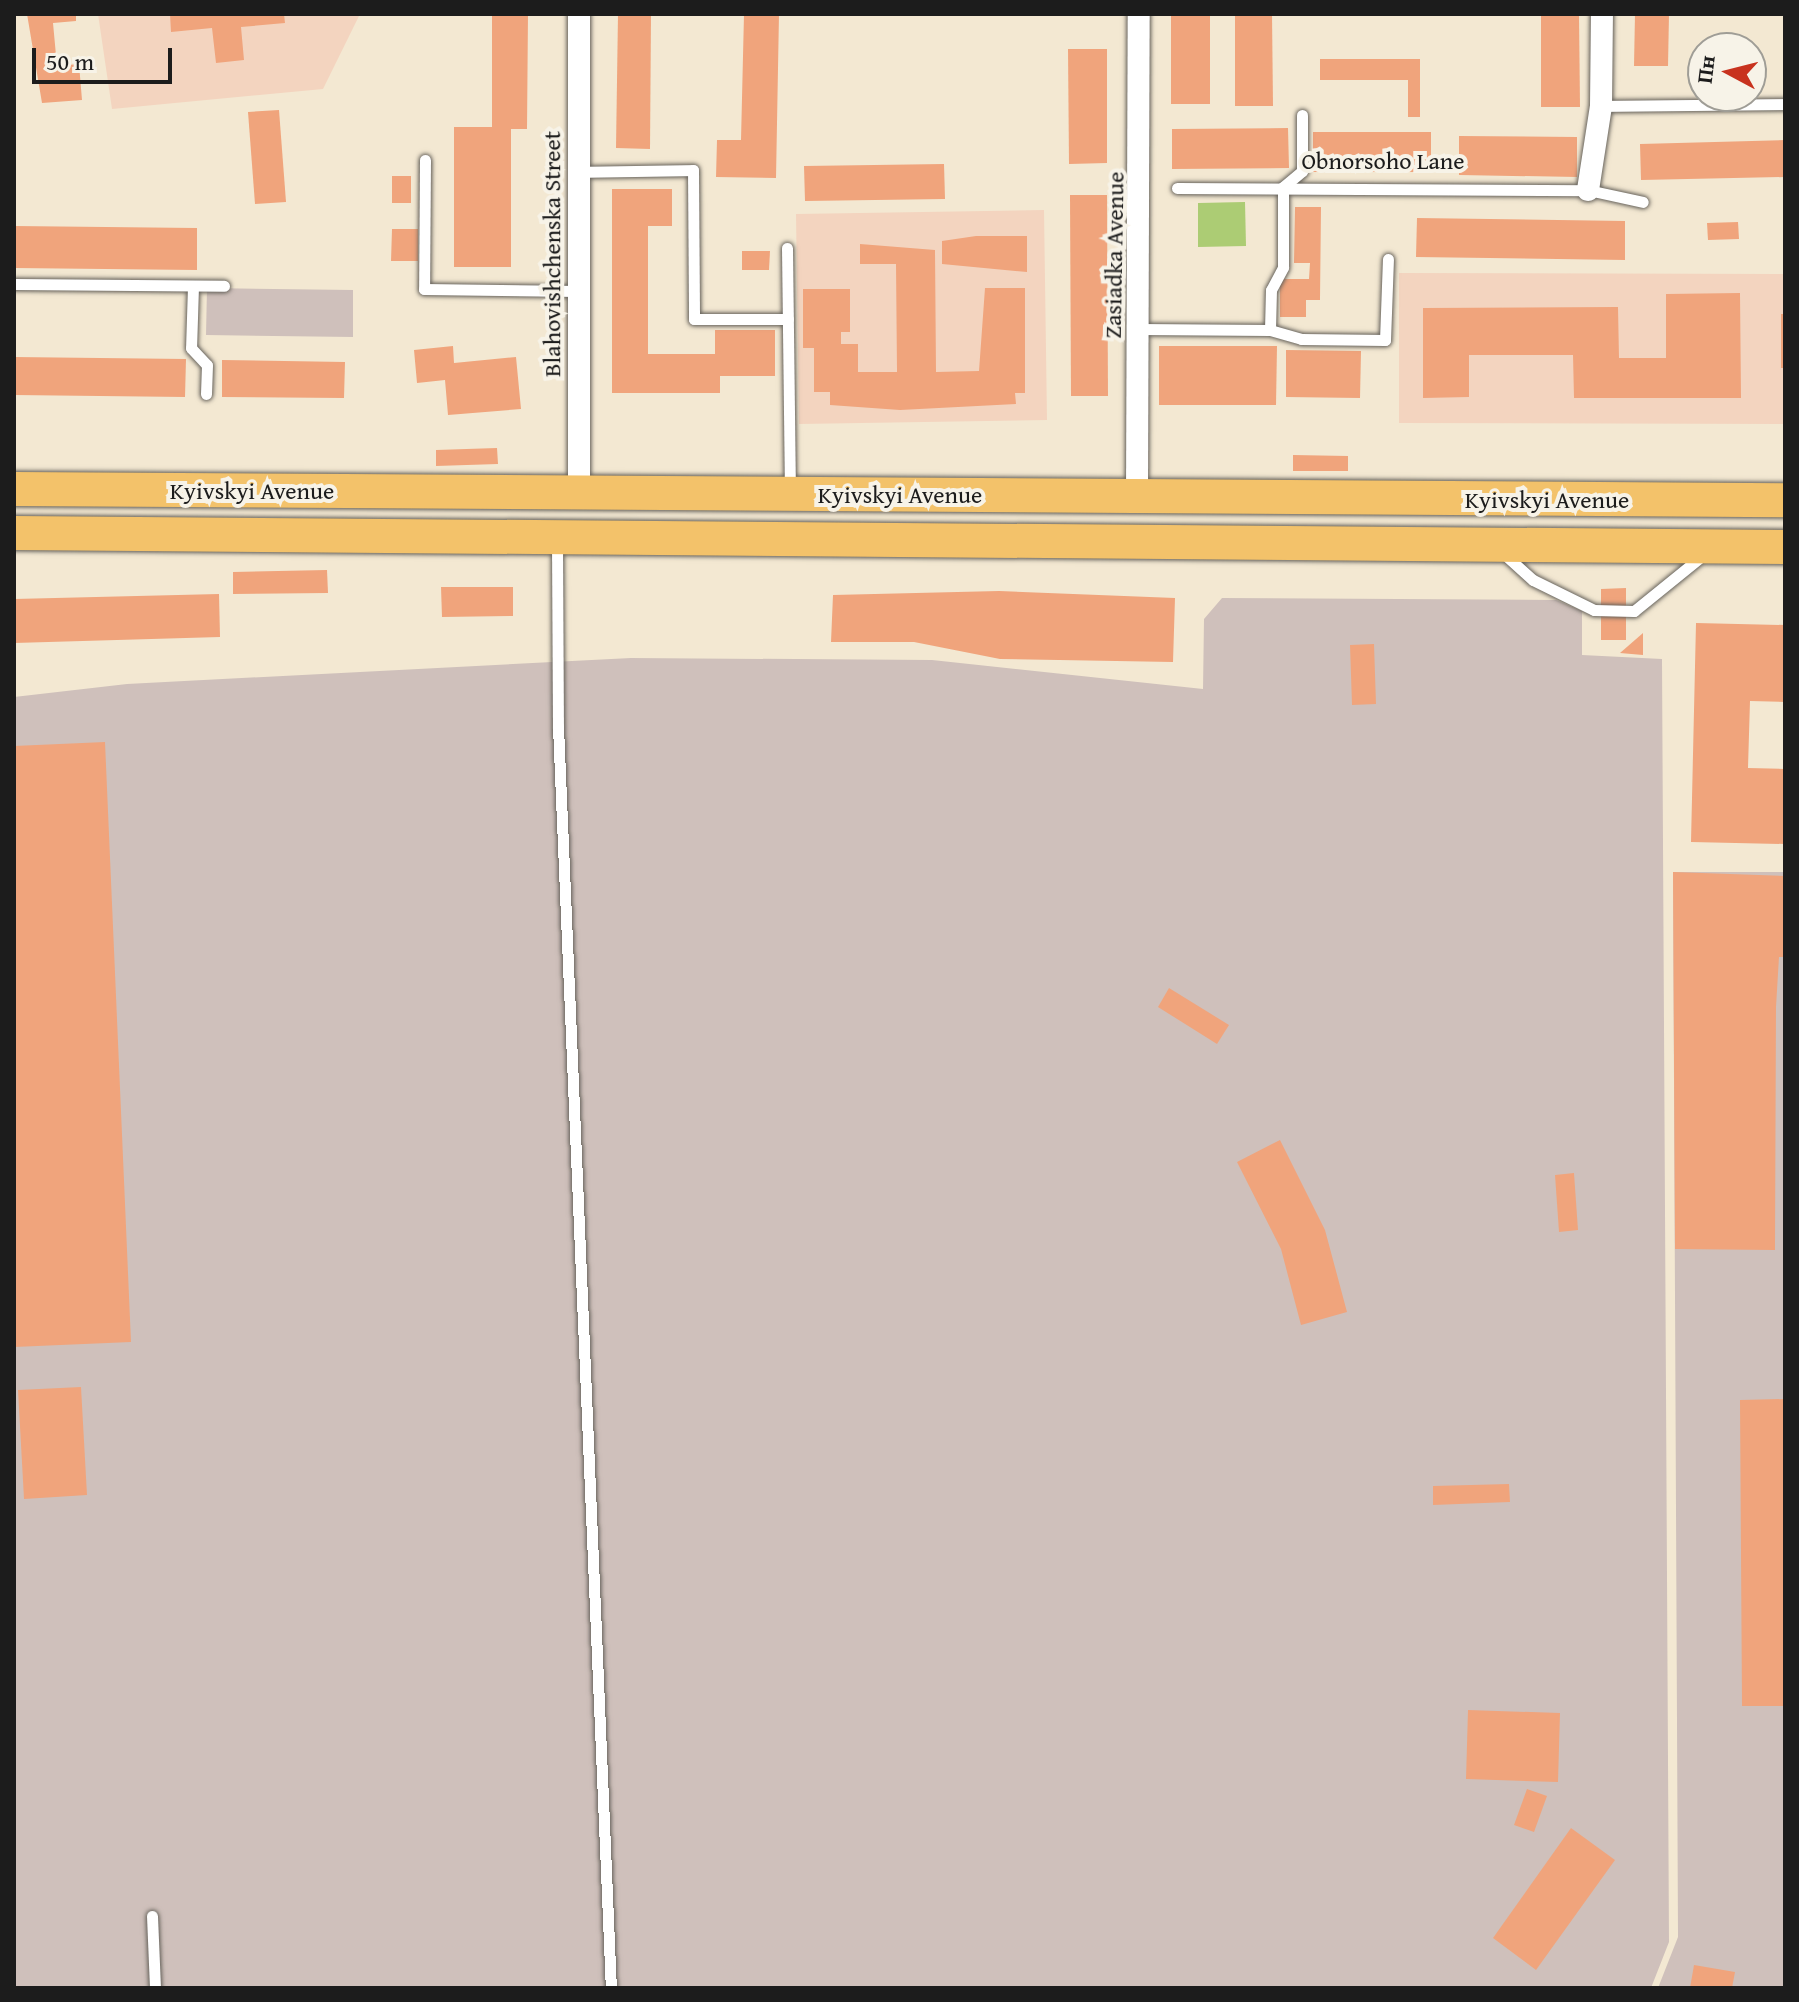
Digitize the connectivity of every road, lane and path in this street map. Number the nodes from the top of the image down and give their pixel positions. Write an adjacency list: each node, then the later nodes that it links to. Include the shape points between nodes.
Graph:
1 (579, 14): 8 (street, Blahovishchenska Street)
2 (1139, 14): 20 (street, Zasiadka Avenue)
3 (1602, 14): 5 (street)
4 (1785, 104): 5 (lane)
5 (1601, 106): 11 (street)
6 (1302, 115): 9 (lane, via 1302,171)
7 (425, 160): 18 (lane, via 424,289)
8 (577, 172): 18 (street, Blahovishchenska Street); 19 (lane, via 693,170 694,319)
9 (1283, 187): 10 (lane, Obnorsoho Lane); 11 (lane, Obnorsoho Lane); 21 (lane, via 1283,267 1271,290)
10 (1177, 188)
11 (1588, 190): 12 (lane, Obnorsoho Lane)
12 (1643, 202)
13 (787, 248): 19 (lane)
14 (1388, 259): 21 (lane, via 1385,340 1301,339)
15 (14, 284): 16 (lane)
16 (193, 286): 17 (lane); 22 (lane, via 191,348 207,365)
17 (224, 286)
18 (578, 291): 25 (street, Blahovishchenska Street)
19 (788, 319): 27 (lane)
20 (1139, 329): 21 (lane); 28 (street, Zasiadka Avenue)
21 (1270, 330)
22 (206, 394)
23 (14, 489): 24 (main road, Kyivskyi Avenue)
24 (523, 493): 25 (main road, Kyivskyi Avenue); 31 (main road, via 546,508 538,531)
25 (579, 494): 26 (main road, Kyivskyi Avenue)
26 (640, 494): 27 (main road, Kyivskyi Avenue); 33 (main road, via 620,509 620,521)
27 (790, 495): 28 (main road, Kyivskyi Avenue)
28 (1137, 496): 29 (main road, Kyivskyi Avenue)
29 (1785, 500)
30 (14, 533): 31 (main road, Kyivskyi Avenue)
31 (523, 537): 32 (main road, Kyivskyi Avenue)
32 (557, 537): 33 (main road, Kyivskyi Avenue); 39 (lane, via 558,726)
33 (640, 538): 34 (main road, Kyivskyi Avenue)
34 (1495, 545): 35 (main road, Kyivskyi Avenue); 35 (lane, via 1533,580 1594,610 1634,611)
35 (1714, 547): 36 (main road, Kyivskyi Avenue)
36 (1785, 547)
37 (152, 1916): 38 (lane)
38 (155, 1988)
39 (611, 1988)

